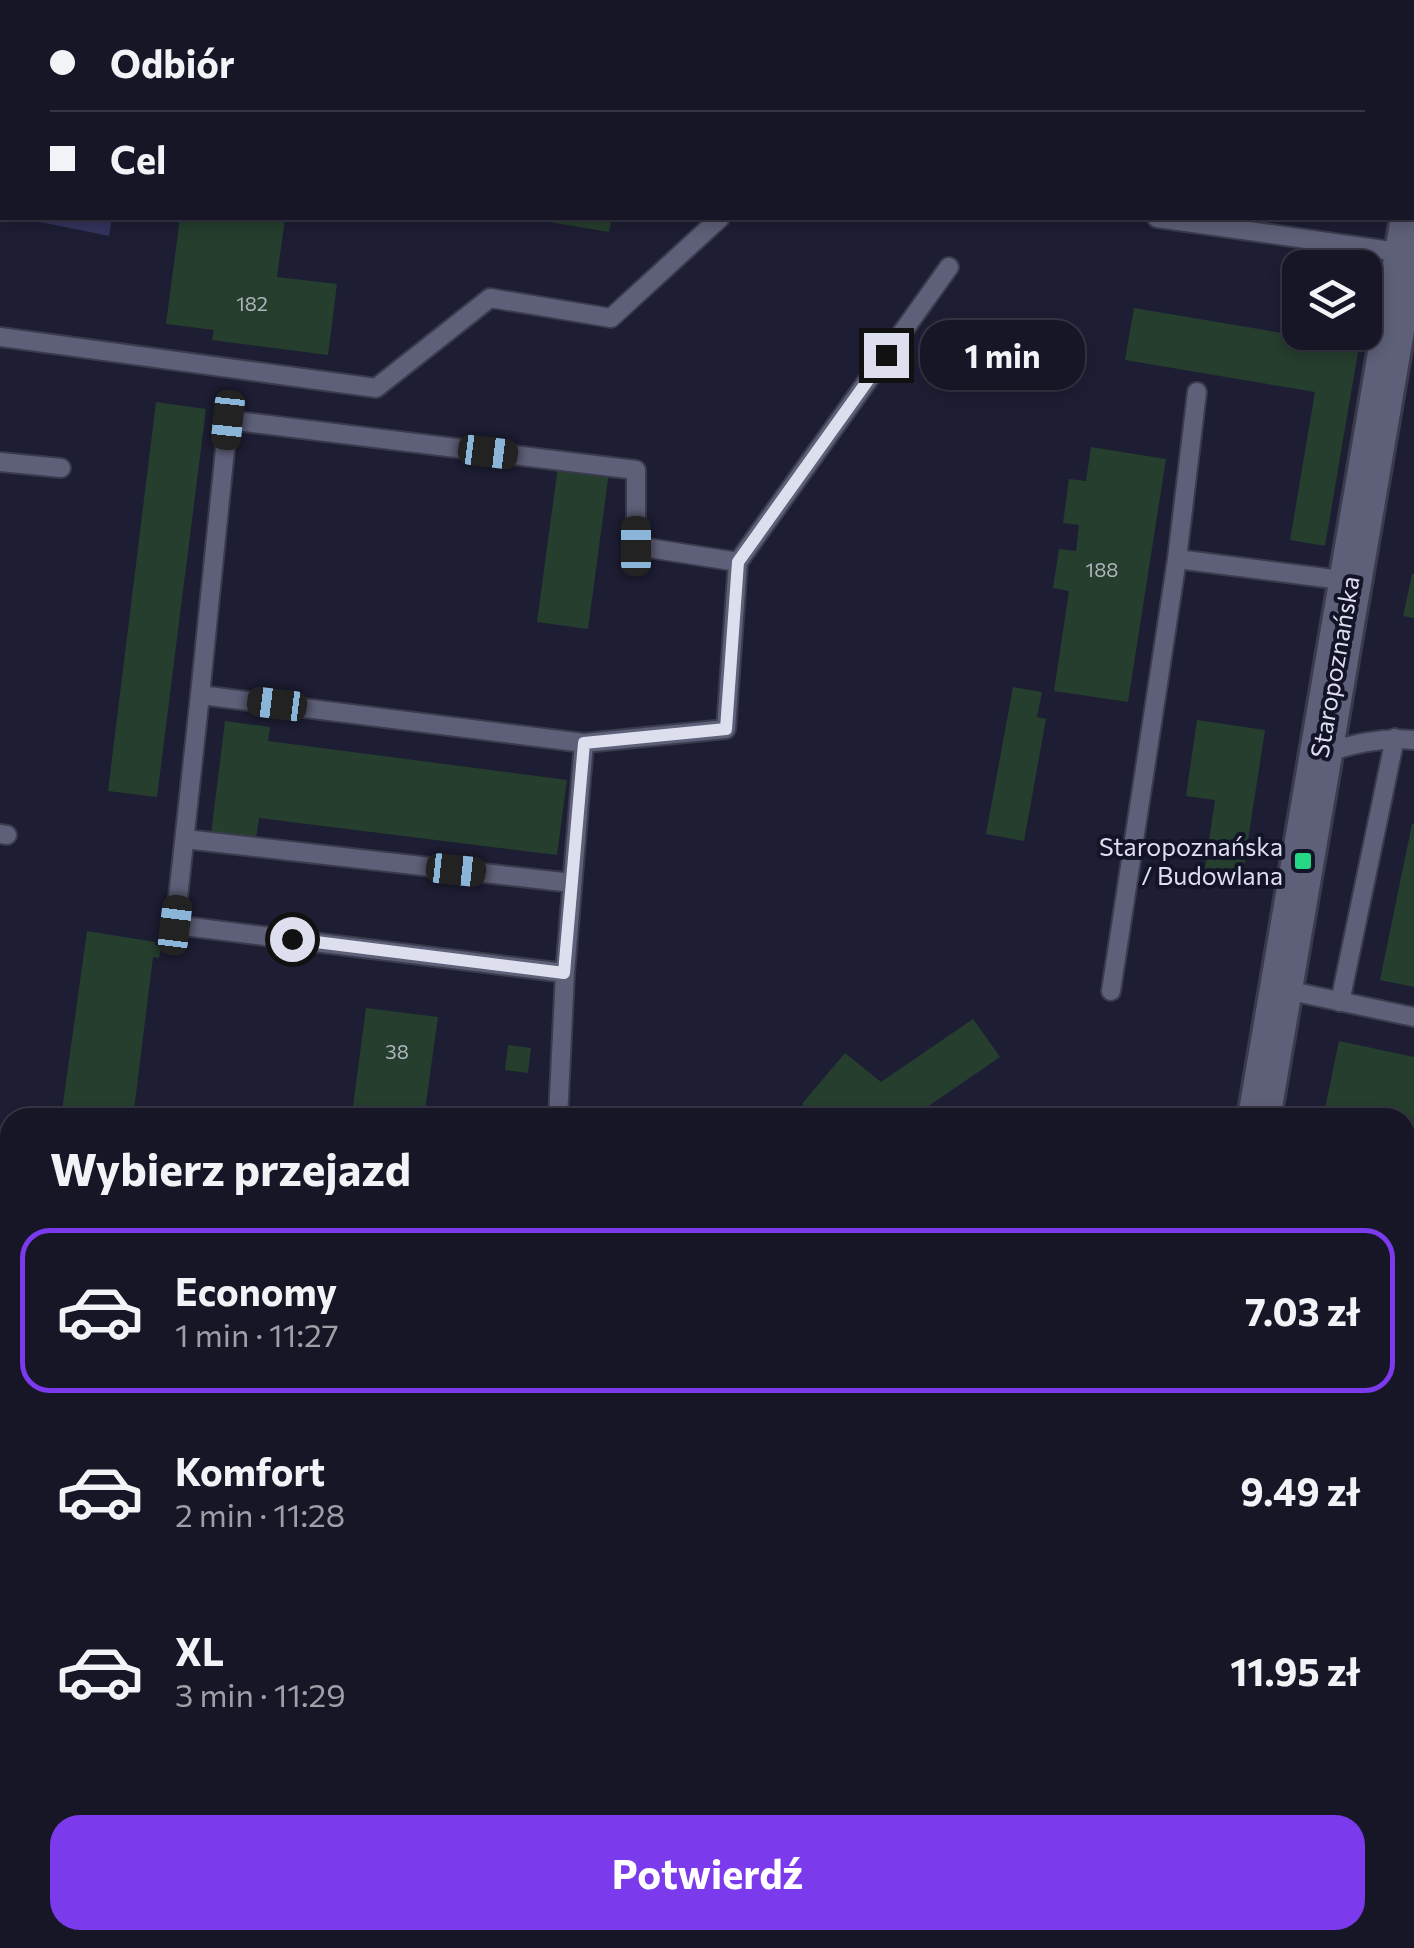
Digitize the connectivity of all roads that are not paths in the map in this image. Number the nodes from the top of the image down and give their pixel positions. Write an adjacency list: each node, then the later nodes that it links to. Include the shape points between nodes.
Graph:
1 (718, 220): 5 (lane, via 611,318 490,298 376,388)
2 (1208, 220): 3 (lane)
3 (1410, 228): 11 (street, Staropoznańska)
4 (949, 267): 10 (lane)
5 (0, 337)
6 (1197, 392): 9 (lane)
7 (0, 462): 8 (lane)
8 (61, 468)
9 (1177, 559): 11 (lane); 20 (lane)
10 (738, 562): 12 (lane, via 636,546 636,470 228,420); 14 (lane, via 726,729)
11 (1350, 581): 15 (street, Staropoznańska)
12 (200, 695): 14 (lane); 16 (lane)
13 (1404, 739): 15 (lane); 21 (lane)
14 (584, 743): 17 (lane)
15 (1320, 754): 19 (street, Staropoznańska)
16 (185, 839): 17 (lane); 18 (lane, via 175,925)
17 (572, 883): 18 (lane)
18 (564, 973): 23 (lane)
19 (1281, 989): 21 (lane); 24 (street, Staropoznańska)
20 (1112, 991)
21 (1340, 1002): 22 (lane)
22 (1414, 1017)
23 (558, 1108)
24 (1262, 1108)

